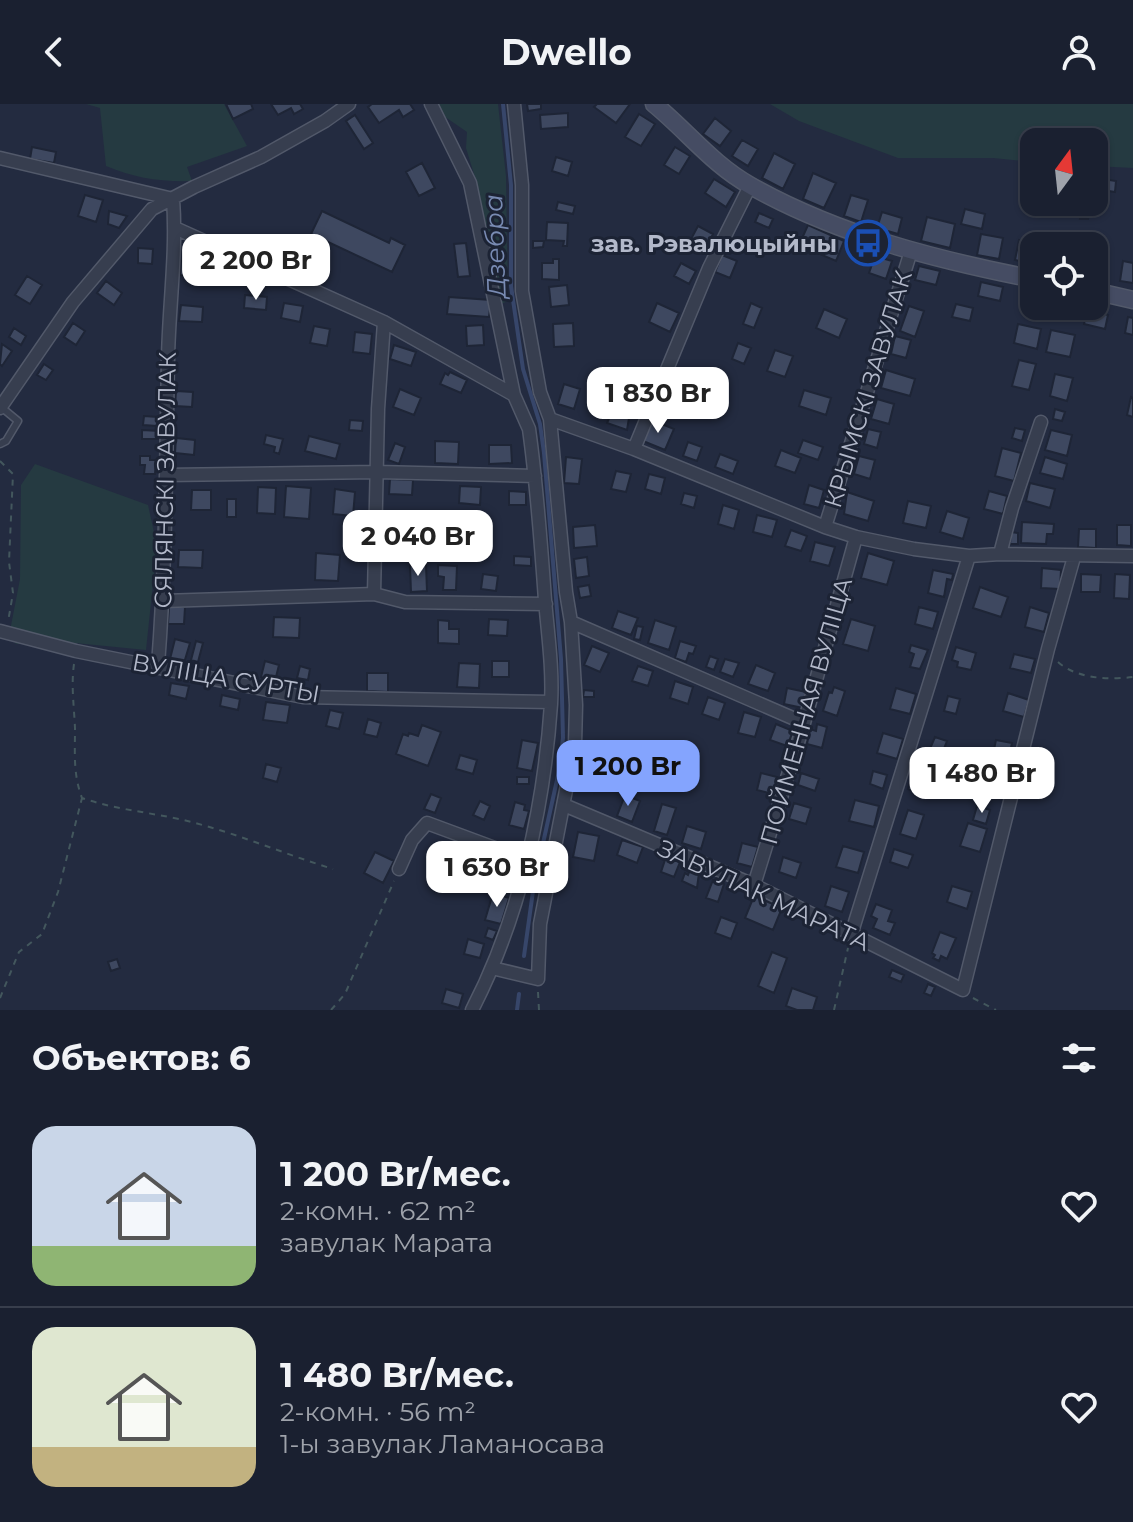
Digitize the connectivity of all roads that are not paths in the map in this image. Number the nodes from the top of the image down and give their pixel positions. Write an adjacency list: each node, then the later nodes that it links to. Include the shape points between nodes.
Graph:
1 (349, 104): 7 (street, via 261,157)
2 (431, 104): 14 (street, via 470,183)
3 (514, 104): 16 (street, via 522,185 522,291)
4 (654, 104): 6 (street, via 707,155)
5 (0, 158): 7 (street)
6 (750, 186): 9 (street); 19 (street, via 709,268)
7 (173, 199): 8 (street, СЯЛЯНСКІ ЗАВУЛАК); 15 (street, via 152,209 73,302)
8 (175, 228): 13 (street); 21 (street, СЯЛЯНСКІ ЗАВУЛАК)
9 (911, 251): 10 (street); 23 (street, КРЫМСКІ ЗАВУЛАК)
10 (1020, 276)
11 (1108, 294): 12 (street)
12 (1133, 300)
13 (384, 322): 14 (street); 20 (street)
14 (514, 395): 22 (street, via 529,429)
15 (0, 407): 18 (lane, via 18,421)
16 (550, 419): 19 (street); 32 (street)
17 (1041, 422): 25 (street)
18 (0, 444)
19 (634, 449): 23 (street)
20 (377, 472): 21 (street); 22 (street); 29 (street)
21 (167, 475): 30 (street, СЯЛЯНСКІ ЗАВУЛАК)
22 (535, 476): 31 (street)
23 (825, 527): 24 (street)
24 (856, 537): 26 (street); 36 (street, ПОЙМЕННАЯ ВУЛІЦА)
25 (1000, 554): 26 (street); 28 (street)
26 (969, 556): 41 (street)
27 (1133, 556): 28 (street)
28 (1074, 557): 41 (street, ЗАВУЛАК МАРАТА, via 963,990)
29 (374, 594): 30 (street); 31 (street, via 405,602)
30 (163, 601): 34 (street, СЯЛЯНСКІ ЗАВУЛАК)
31 (546, 604): 35 (street)
32 (571, 622): 36 (street); 37 (street, via 575,744)
33 (3, 631): 34 (street, ВУЛІЦА СУРТЫ)
34 (158, 665): 35 (street, ВУЛІЦА СУРТЫ, via 303,697)
35 (551, 702): 38 (street)
36 (804, 723): 40 (street, ПОЙМЕННАЯ ВУЛІЦА)
37 (564, 805): 40 (street, ЗАВУЛАК МАРАТА); 42 (street, via 540,924 538,979)
38 (527, 860): 39 (street, via 427,823); 42 (street)
39 (399, 869)
40 (754, 885): 41 (street, ЗАВУЛАК МАРАТА)
41 (851, 935)
42 (492, 968): 43 (street)
43 (472, 1010)

